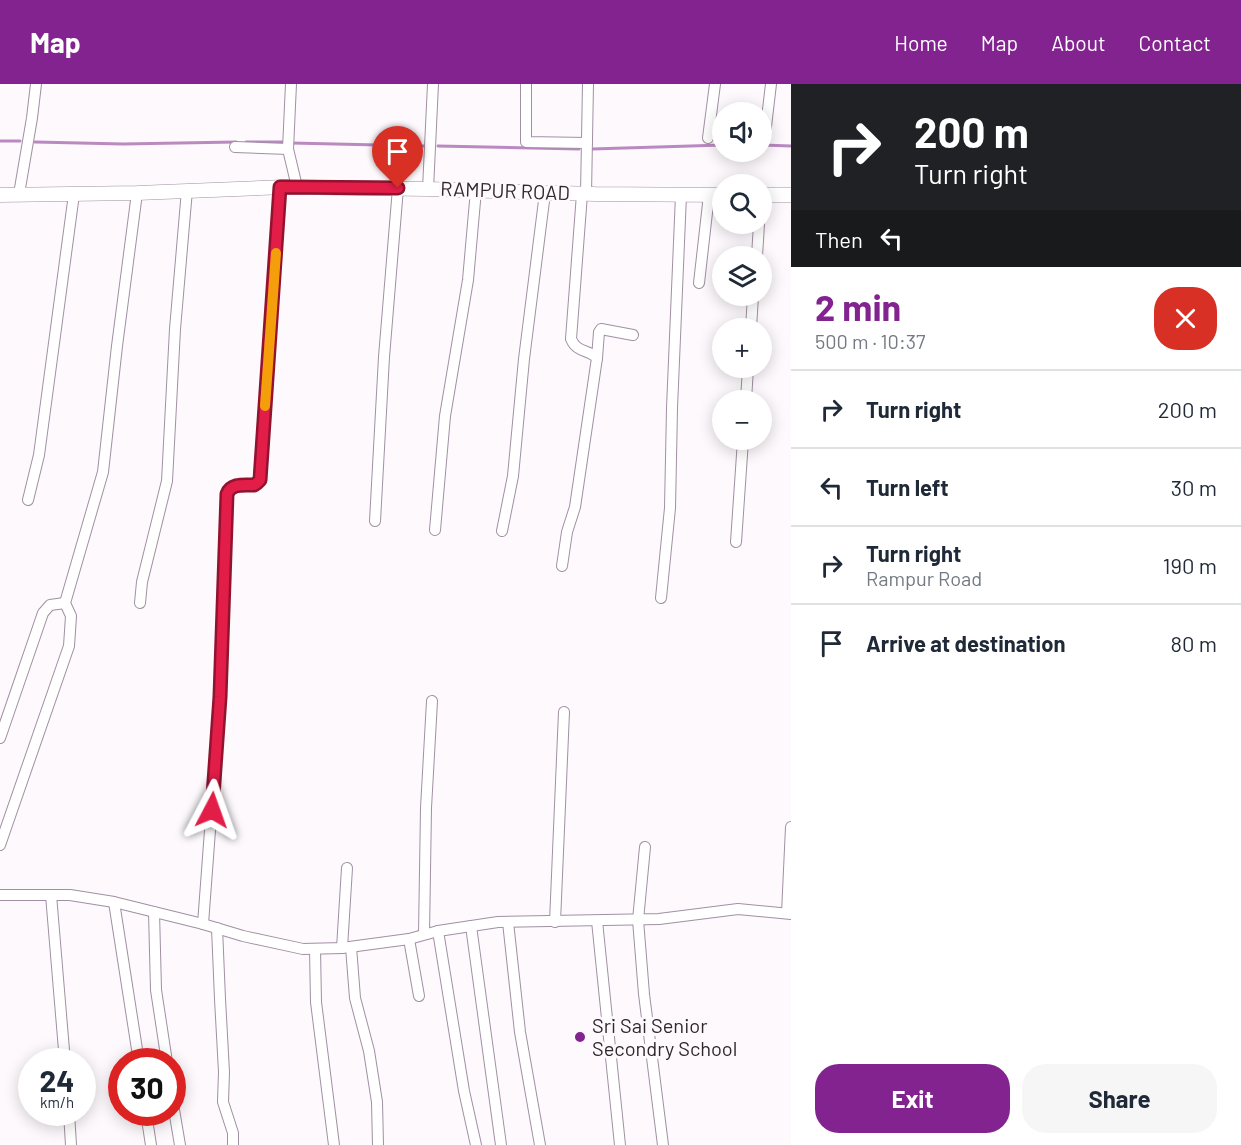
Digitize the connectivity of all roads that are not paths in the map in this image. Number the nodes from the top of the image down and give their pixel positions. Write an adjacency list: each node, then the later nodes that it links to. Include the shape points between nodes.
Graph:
1 (36, 84): 21 (street)
2 (291, 84): 11 (street)
3 (433, 84): 16 (street)
4 (526, 84): 10 (street, via 526,142)
5 (588, 84): 10 (street)
6 (715, 84): 9 (street)
7 (771, 84): 8 (street)
8 (769, 102)
9 (708, 138)
10 (587, 143): 23 (street)
11 (289, 144): 12 (street); 14 (street)
12 (235, 147)
13 (280, 187): 14 (main road, RAMPUR ROAD); 17 (main road, RAMPUR ROAD); 59 (street, via 260,480 254,485 234,486 227,494 220,697)
14 (297, 188): 15 (main road, RAMPUR ROAD)
15 (398, 188): 16 (main road, RAMPUR ROAD); 35 (street)
16 (428, 189): 18 (main road, RAMPUR ROAD)
17 (187, 190): 19 (main road, RAMPUR ROAD); 42 (street, via 167,481)
18 (476, 190): 20 (main road, RAMPUR ROAD); 36 (street, via 468,280 445,416)
19 (137, 193): 22 (main road, RAMPUR ROAD); 41 (street, via 103,472)
20 (545, 193): 23 (main road, RAMPUR ROAD); 37 (street, via 513,476)
21 (19, 194): 22 (main road, RAMPUR ROAD); 24 (main road, RAMPUR ROAD)
22 (74, 194): 34 (street, via 39,456)
23 (584, 194): 25 (main road, RAMPUR ROAD); 32 (street, via 571,339 576,348)
24 (0, 195)
25 (681, 195): 26 (main road, RAMPUR ROAD); 40 (street, via 670,508)
26 (712, 195)
27 (772, 195): 28 (main road)
28 (791, 195)
29 (712, 216): 30 (street)
30 (699, 283)
31 (633, 334): 32 (street, via 601,329)
32 (597, 358): 39 (street, via 575,507)
33 (742, 450): 38 (street)
34 (28, 500)
35 (375, 521)
36 (435, 530)
37 (502, 531)
38 (736, 542)
39 (562, 566)
40 (661, 598)
41 (64, 603): 45 (street, via 50,605 43,613); 47 (street, via 71,616 69,646)
42 (140, 603)
43 (432, 701): 63 (street)
44 (564, 712): 56 (street)
45 (0, 738)
46 (791, 827): 54 (street)
47 (0, 845)
48 (645, 847): 55 (street)
49 (347, 868): 65 (street)
50 (0, 895): 51 (street)
51 (51, 895): 52 (street); 68 (street)
52 (114, 903): 53 (street); 69 (street)
53 (154, 912): 59 (street); 70 (street, via 156,990)
54 (789, 914): 55 (street, via 738,909)
55 (638, 920): 57 (street); 84 (street)
56 (555, 921): 57 (street); 58 (street)
57 (597, 921): 83 (street)
58 (507, 922): 60 (street); 82 (street, via 520,1032)
59 (203, 924): 61 (street)
60 (471, 926): 62 (street); 81 (street)
61 (217, 928): 66 (street, via 303,950); 77 (street, via 223,1102)
62 (438, 931): 63 (street); 80 (street)
63 (424, 934): 64 (street)
64 (409, 939): 65 (street); 67 (street)
65 (346, 948): 66 (street); 79 (street, via 369,1051 377,1102)
66 (315, 949): 78 (street, via 316,1002)
67 (419, 996)
68 (64, 1048)
69 (137, 1048)
70 (165, 1048)
71 (70, 1126): 74 (street)
72 (148, 1126): 75 (street)
73 (177, 1126): 76 (street)
74 (71, 1145)
75 (151, 1145)
76 (180, 1145)
77 (233, 1145)
78 (334, 1145)
79 (378, 1145)
80 (476, 1145)
81 (501, 1145)
82 (540, 1145)
83 (620, 1145)
84 (663, 1145)

